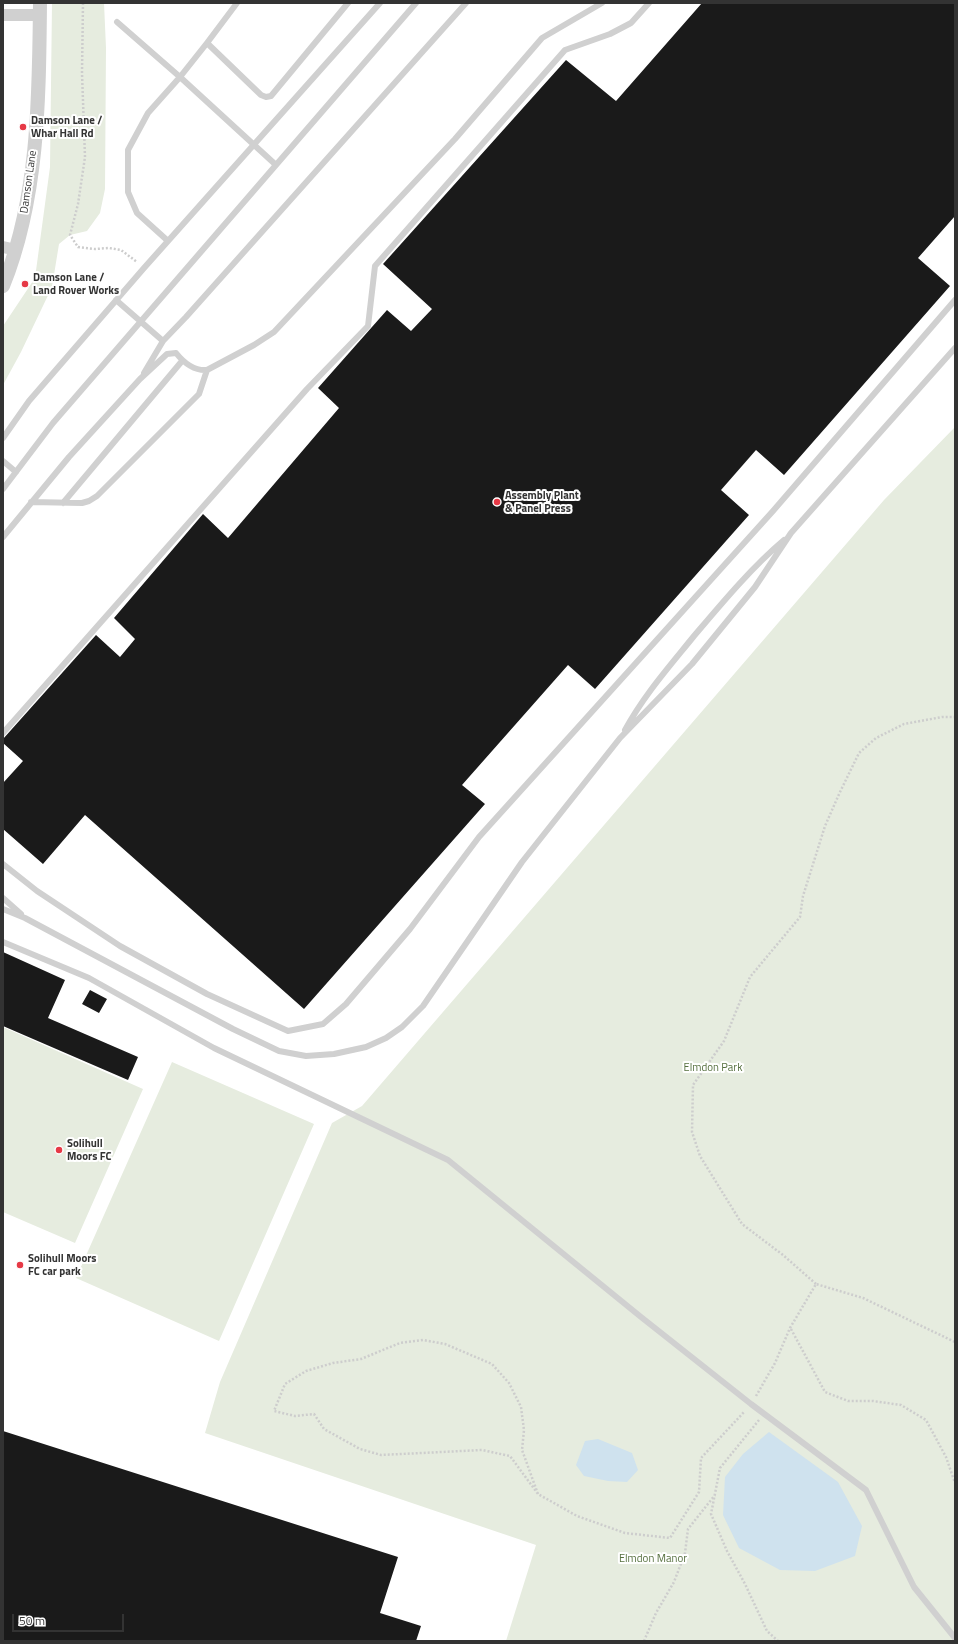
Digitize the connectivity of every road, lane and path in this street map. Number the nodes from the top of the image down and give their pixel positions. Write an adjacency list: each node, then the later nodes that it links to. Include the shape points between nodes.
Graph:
1 (83, 3): 18 (path, via 85,157 78,204 70,235 78,247 121,250)
2 (237, 3): 12 (lane)
3 (348, 3): 12 (lane, via 271,96 260,95)
4 (380, 3): 14 (lane)
5 (416, 3): 15 (lane)
6 (466, 3): 23 (lane)
7 (602, 3): 26 (lane, via 542,38 455,139 274,332)
8 (649, 3): 37 (lane, via 631,23 610,34 565,50 375,266 368,326 307,389)
9 (40, 9): 10 (street); 17 (street, Damson Lane, via 38,92 30,184 23,220)
10 (3, 15)
11 (116, 22): 13 (lane)
12 (207, 43): 13 (lane)
13 (180, 77): 14 (lane); 16 (lane, via 148,113 128,150 128,192 137,213)
14 (254, 144): 15 (lane); 16 (lane)
15 (276, 166): 22 (lane)
16 (168, 241): 18 (lane)
17 (9, 249): 19 (street, Damson Lane)
18 (144, 268): 20 (lane)
19 (3, 286)
20 (116, 300): 22 (lane); 28 (lane, via 29,401)
21 (955, 300): 39 (lane, via 768,516 479,837 410,929 346,1004 323,1024 288,1031 207,994 120,946 37,891)
22 (141, 322): 23 (lane); 30 (lane, via 53,423)
23 (163, 341): 27 (lane)
24 (955, 348): 34 (lane)
25 (182, 361): 26 (lane, via 199,371); 27 (lane, via 176,353 167,354); 33 (lane)
26 (207, 370): 33 (lane, via 199,394 98,496 82,503)
27 (140, 380): 32 (lane)
28 (3, 438)
29 (3, 462): 30 (lane)
30 (16, 472): 31 (lane)
31 (3, 489)
32 (31, 502): 33 (lane); 35 (lane)
33 (63, 503)
34 (791, 533): 38 (lane, via 755,587 692,664); 38 (lane, via 766,556 710,618 639,705)
35 (3, 537)
36 (955, 716): 44 (path, via 904,724 876,738 859,753 825,826 803,896 800,917 750,976 724,1042 693,1085 692,1132 700,1156 742,1224)
37 (3, 732)
38 (620, 738): 42 (lane, via 522,862 423,1006 402,1027 366,1048 306,1056 279,1051)
39 (3, 864)
40 (3, 898): 42 (lane)
41 (3, 909): 42 (lane)
42 (25, 918)
43 (3, 942): 47 (lane, via 89,978 214,1048 448,1160)
44 (816, 1284): 45 (path); 46 (path, via 863,1298)
45 (790, 1328): 47 (path, via 775,1363); 49 (path, via 825,1392 848,1401 901,1405 926,1420 946,1457)
46 (955, 1342)
47 (751, 1404): 48 (lane); 50 (path, via 701,1458 699,1492 670,1538 618,1531 577,1516)
48 (764, 1414): 51 (path, via 720,1468); 52 (lane, via 866,1490 914,1587)
49 (955, 1483)
50 (538, 1494): 50 (path, via 510,1456 482,1450 381,1455 360,1449 324,1429 314,1414 295,1416 274,1411 285,1384 306,1371 360,1359 400,1343 423,1340 445,1344 492,1364 509,1383 521,1407 524,1430 522,1450)
51 (715, 1494): 53 (path, via 688,1528 685,1553 674,1582 656,1612); 54 (path, via 711,1514 767,1631)
52 (955, 1638)
53 (644, 1641)
54 (778, 1641)

